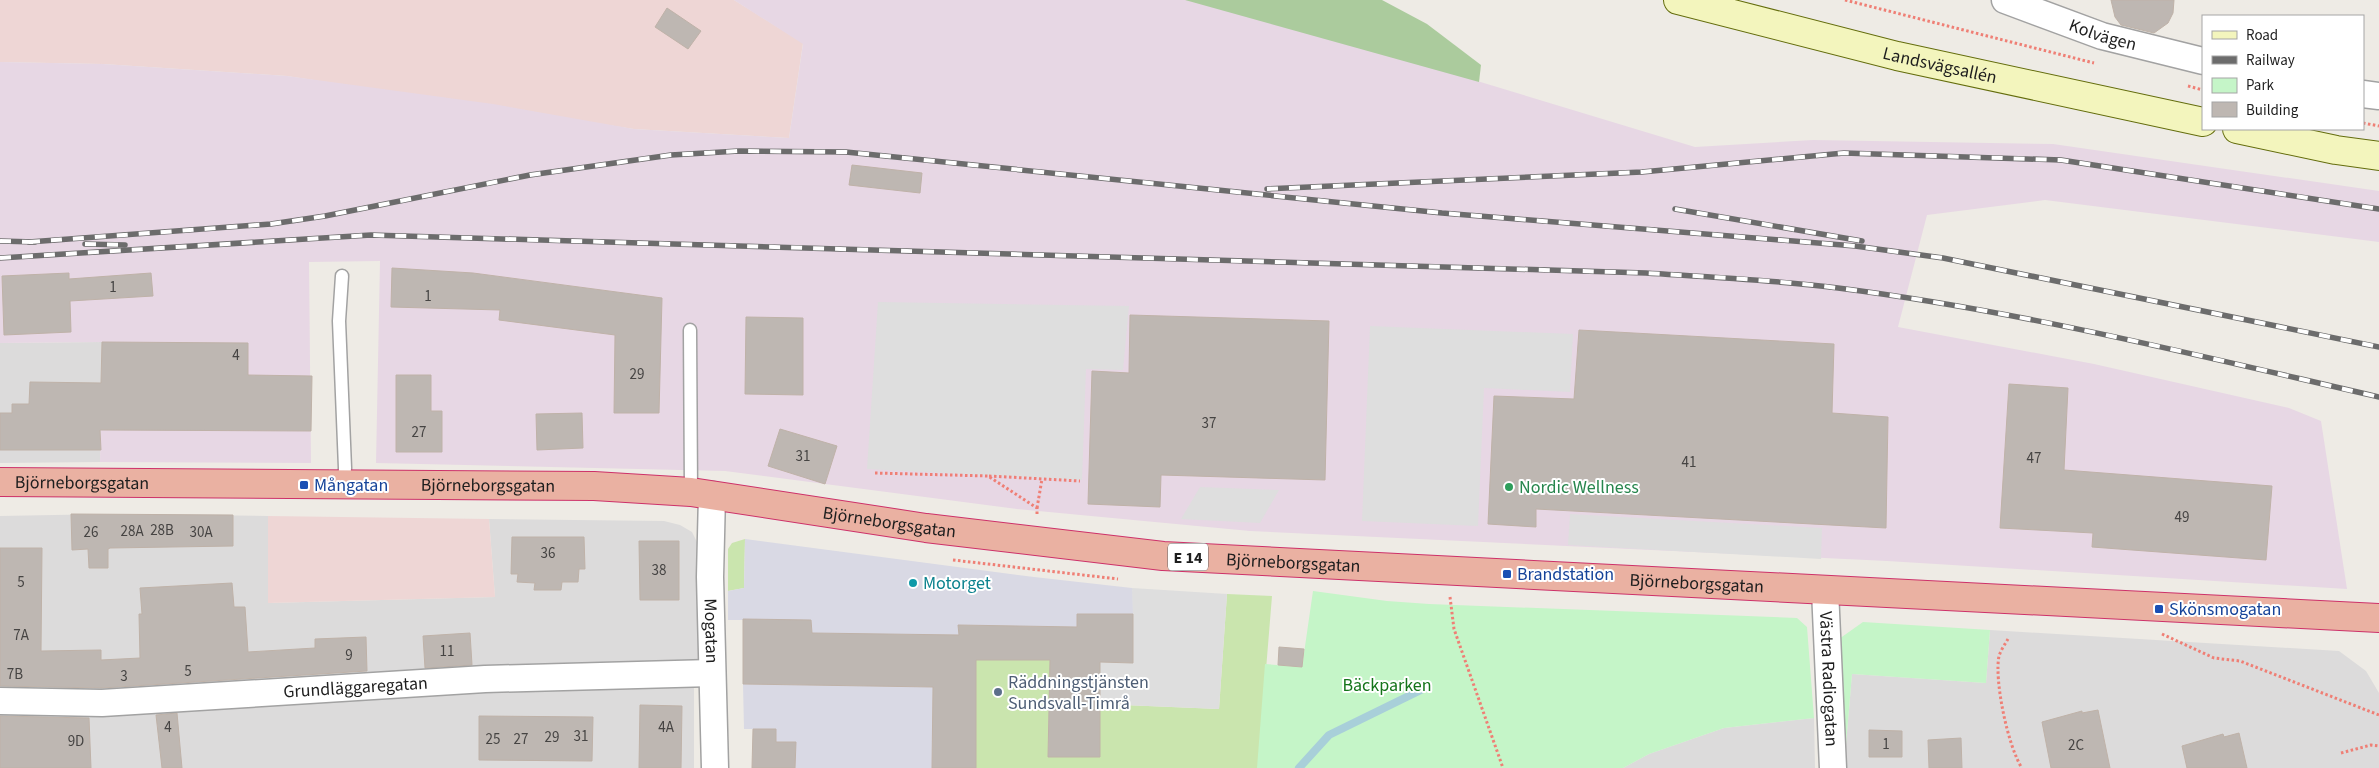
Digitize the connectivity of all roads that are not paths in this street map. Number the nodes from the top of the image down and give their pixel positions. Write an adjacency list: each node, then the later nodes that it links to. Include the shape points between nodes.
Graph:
1 (1678, 0): 6 (main road, Landsvägsallén, via 1897,56)
2 (2005, 0): 3 (street, Kolvägen, via 2102,36)
3 (2202, 61)
4 (2364, 94): 5 (street)
5 (2379, 96)
6 (2202, 122)
7 (2242, 130): 8 (main road)
8 (2379, 156)
9 (342, 276): 12 (lane, via 339,321)
10 (690, 330): 13 (lane)
11 (0, 482): 12 (highway, Björneborgsgatan / E 14)
12 (344, 485): 13 (highway, Björneborgsgatan / E 14, via 594,486)
13 (702, 493): 14 (highway, Björneborgsgatan / E 14, via 926,528 1163,556); 16 (street, Mogatan, via 710,577)
14 (1825, 590): 15 (highway, Björneborgsgatan / E 14); 19 (street, Västra Radiogatan)
15 (2379, 618)
16 (712, 673): 17 (street, Grundläggaregatan, via 485,679 102,703); 18 (street, Mogatan)
17 (0, 701)
18 (715, 768)
19 (1832, 768)

